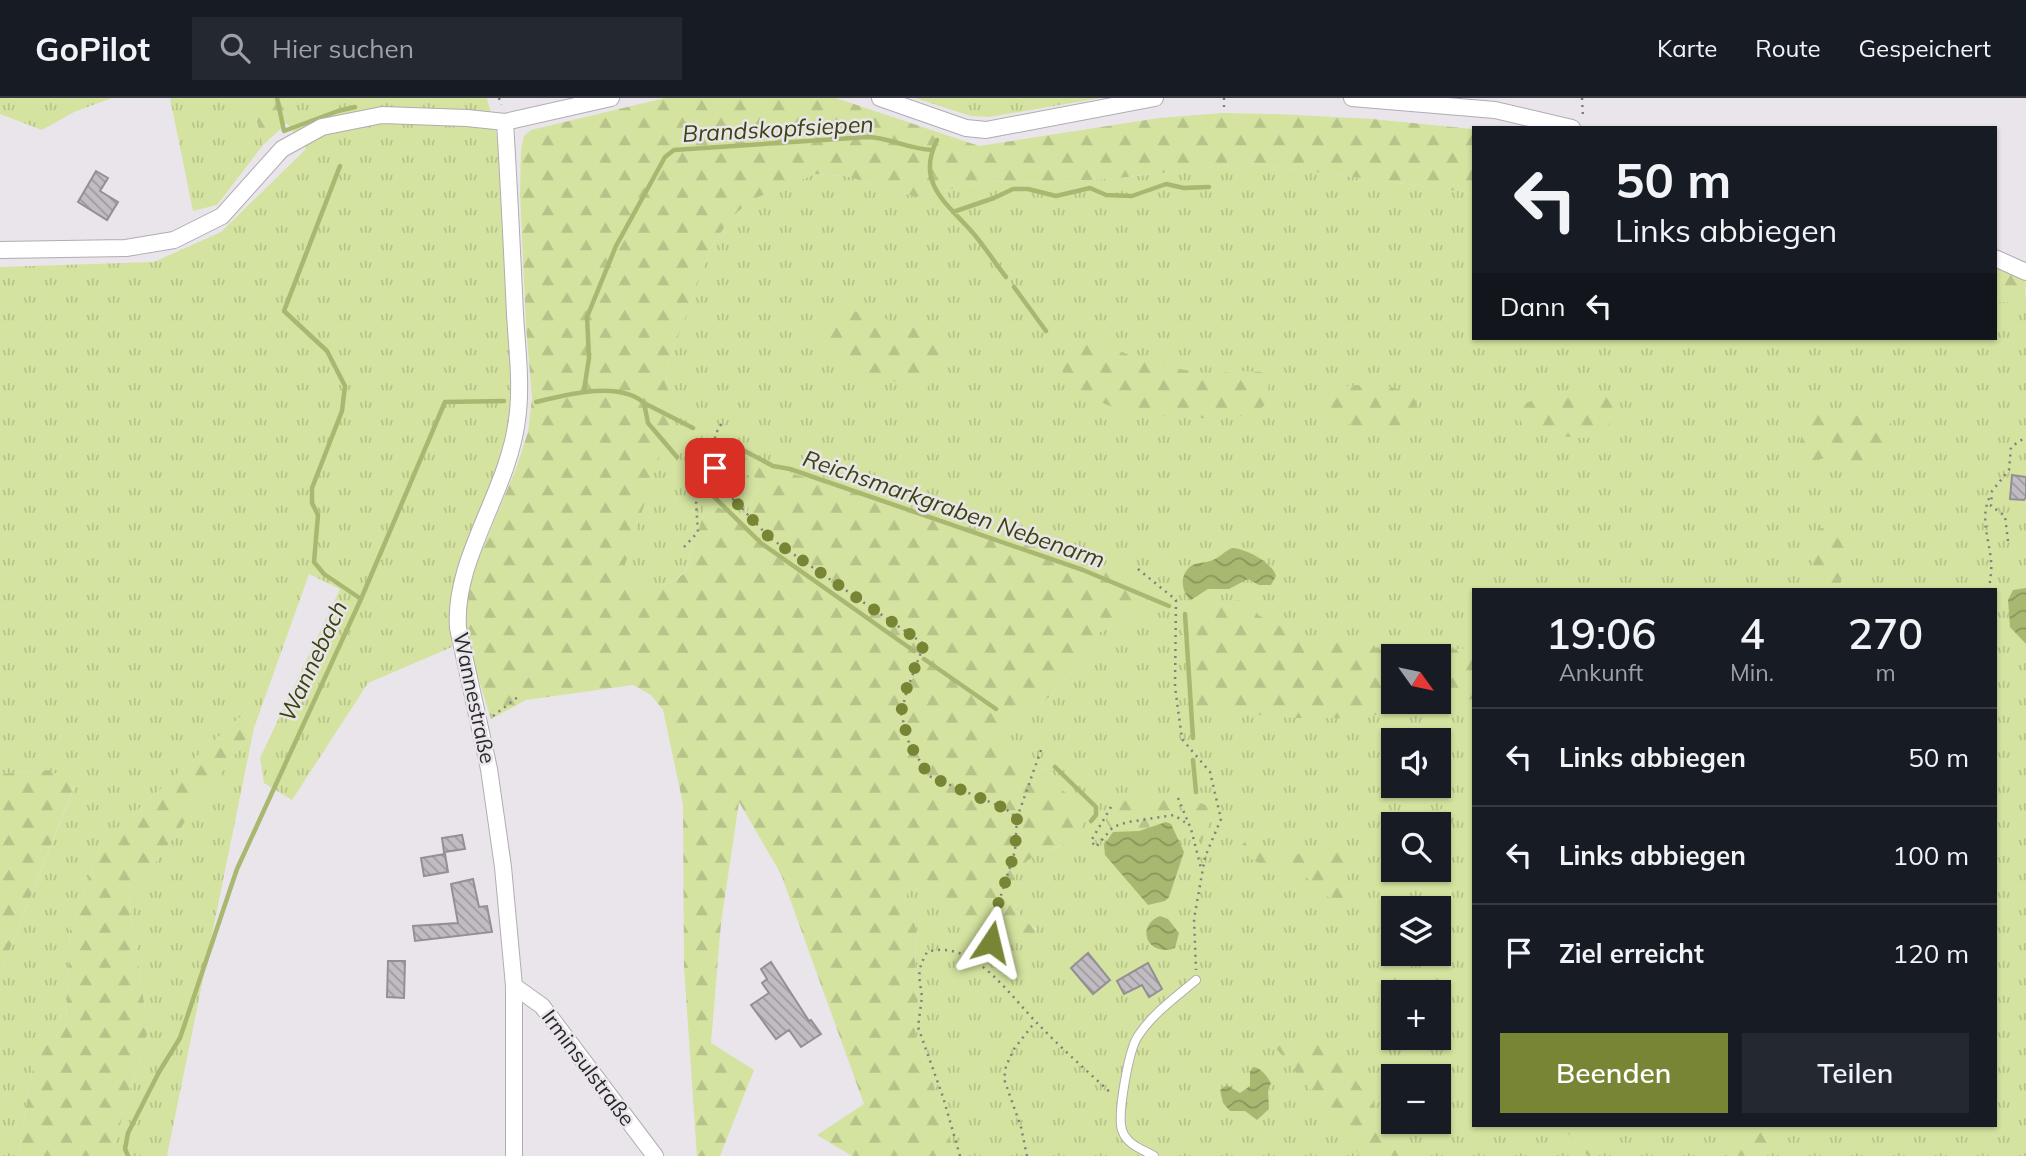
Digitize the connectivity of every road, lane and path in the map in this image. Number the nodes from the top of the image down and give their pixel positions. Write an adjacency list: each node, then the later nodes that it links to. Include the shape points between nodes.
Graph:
1 (611, 98): 8 (street)
2 (880, 98): 3 (street, via 966,128 986,130)
3 (1155, 98)
4 (1224, 98): 7 (path)
5 (1352, 98): 9 (street, via 1495,110)
6 (1582, 98): 9 (path)
7 (1224, 107)
8 (505, 122): 10 (street, via 382,116 322,127 282,149 222,216 174,240 126,248); 22 (street, Wannestraße, via 518,418 504,475 462,580 457,612)
9 (1578, 124)
10 (0, 250)
11 (1997, 259): 12 (street)
12 (2026, 272)
13 (723, 421): 15 (path, via 715,435)
14 (2026, 436): 16 (path, via 2011,447 2009,470)
15 (715, 468): 18 (path, via 696,503 698,532); 26 (path, via 731,497 770,538 924,644 901,713 909,743 929,776)
16 (1992, 491): 17 (path, via 1991,506 2005,516); 20 (path, via 1984,507 1991,562)
17 (2008, 541)
18 (684, 547)
19 (1138, 569): 28 (path, via 1176,600 1175,687 1182,739 1210,772 1221,819)
20 (1989, 588)
21 (519, 696): 22 (path)
22 (480, 727): 31 (street, Wannestraße, via 499,840)
23 (1041, 750): 26 (path)
24 (1178, 798): 27 (path)
25 (1111, 807): 27 (path, via 1091,841 1096,846 1107,832 1128,822 1174,815)
26 (1017, 818): 29 (path, via 1015,851 991,942)
27 (1189, 825): 28 (path)
28 (1202, 871): 30 (path, via 1194,919)
29 (976, 962): 32 (path, via 995,976); 36 (path, via 938,948 927,952 919,976 918,1027)
30 (1196, 980): 33 (lane, via 1136,1038)
31 (514, 986): 34 (street, Wannestraße); 35 (street, Irminsulstraße, via 542,1006)
32 (1035, 1022): 33 (path); 37 (path, via 1014,1049 1004,1079)
33 (1121, 1102): 38 (lane, via 1122,1131 1134,1146)
34 (514, 1156)
35 (655, 1156)
36 (960, 1156)
37 (1027, 1156)
38 (1154, 1156)

